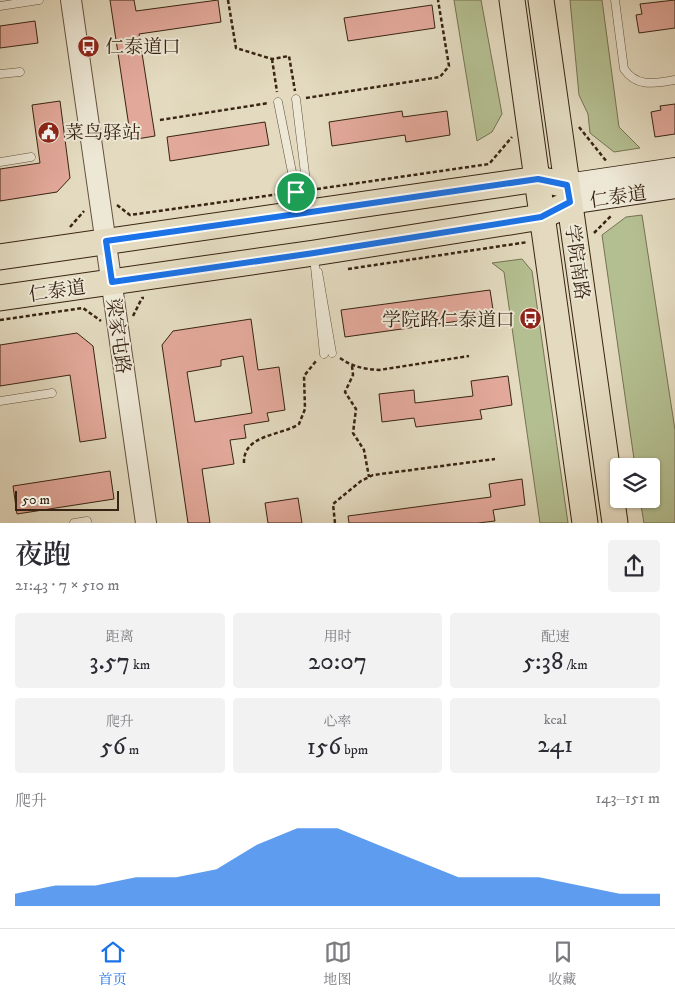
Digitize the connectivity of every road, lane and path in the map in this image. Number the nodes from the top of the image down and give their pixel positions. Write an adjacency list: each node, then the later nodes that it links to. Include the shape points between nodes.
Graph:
1 (39, 0): 8 (lane)
2 (71, 0): 30 (street, 梁家屯路)
3 (228, 0): 9 (path, via 236,48)
4 (438, 0): 13 (path, via 449,66 440,77)
5 (512, 0): 22 (main road, 学院南路)
6 (541, 0): 24 (main road, 学院南路)
7 (615, 0): 12 (lane, via 624,69 629,76 649,84)
8 (0, 6)
9 (272, 59): 13 (path, via 289,56); 14 (path)
10 (20, 72): 11 (lane)
11 (0, 74)
12 (675, 80)
13 (296, 99): 25 (lane)
14 (278, 102): 15 (path); 25 (lane)
15 (160, 120)
16 (578, 126): 20 (path)
17 (514, 135): 25 (path, via 489,164)
18 (31, 157): 19 (lane)
19 (0, 162)
20 (609, 164)
21 (675, 169): 24 (main road, 仁泰道)
22 (538, 179): 24 (main road, 仁泰道); 25 (main road, 仁泰道); 28 (main road, 学院南路)
23 (675, 187): 24 (main road, 仁泰道)
24 (568, 194): 28 (main road, 仁泰道); 54 (main road, 学院南路)
25 (302, 198): 26 (path, via 130,215); 30 (main road, 仁泰道)
26 (114, 202)
27 (88, 206): 29 (path, via 70,227)
28 (541, 217): 32 (main road, 仁泰道); 53 (main road, 学院南路)
29 (62, 228)
30 (106, 241): 33 (main road, 仁泰道); 35 (street, 梁家屯路)
31 (530, 242): 34 (path)
32 (314, 253): 35 (main road, 仁泰道); 41 (lane, via 315,286)
33 (0, 257)
34 (347, 269)
35 (112, 282): 37 (main road, 仁泰道); 51 (street, 梁家屯路)
36 (152, 297): 38 (path, via 142,298)
37 (0, 298)
38 (132, 319)
39 (0, 320): 40 (path, via 83,308)
40 (103, 323)
41 (328, 354): 43 (path); 47 (path, via 304,376 304,409 299,424 250,444)
42 (469, 356): 43 (path, via 379,370)
43 (352, 366): 48 (path, via 353,375 345,392 356,409 352,433 364,450)
44 (52, 393): 45 (lane)
45 (0, 401)
46 (495, 459): 48 (path)
47 (244, 463)
48 (369, 477): 52 (path, via 333,504)
49 (87, 521): 50 (lane)
50 (74, 523)
51 (146, 523)
52 (335, 523)
53 (584, 523)
54 (615, 523)

